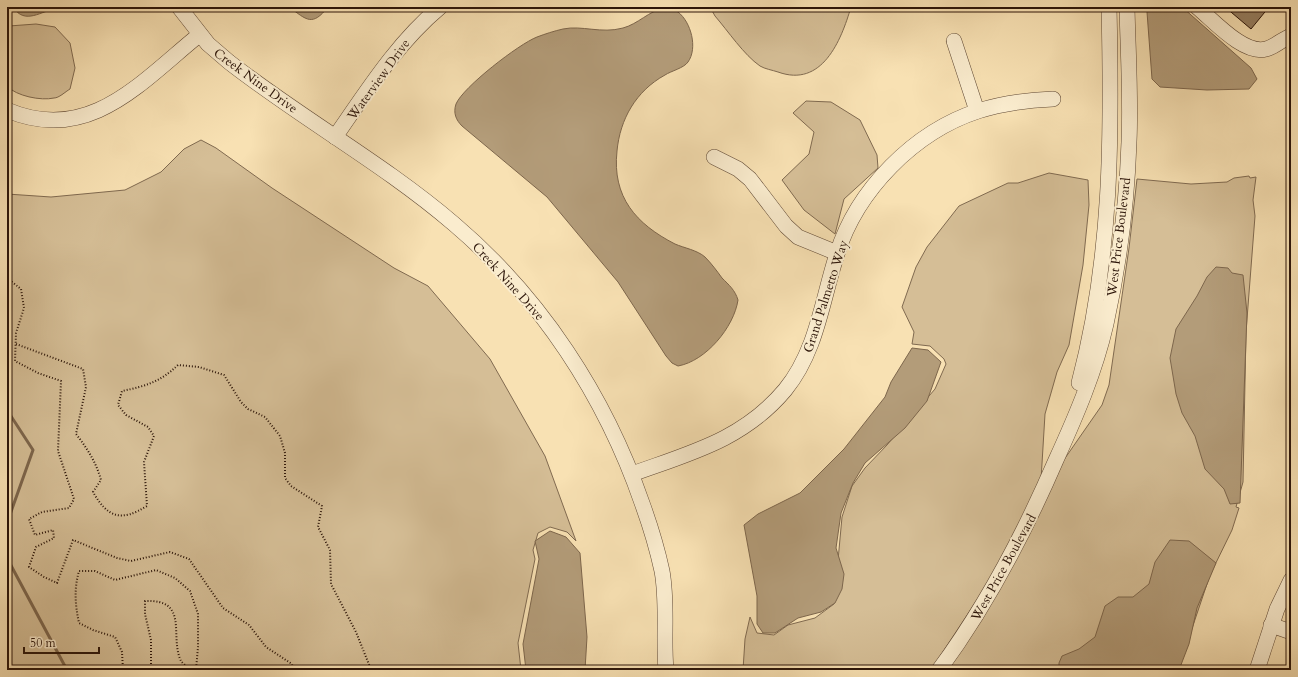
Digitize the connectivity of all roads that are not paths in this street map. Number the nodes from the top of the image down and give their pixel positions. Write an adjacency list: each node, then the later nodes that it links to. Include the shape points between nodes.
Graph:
1 (179, 7): 6 (street, Creek Nine Drive)
2 (440, 7): 12 (street, Waterview Drive, via 391,57)
3 (1109, 7): 15 (street, West Price Boulevard, via 1111,159 1106,226 1090,339)
4 (1127, 7): 15 (street, West Price Boulevard, via 1129,142 1118,252 1099,350 1082,403)
5 (1197, 7): 7 (street, via 1244,47 1254,50 1267,49)
6 (199, 35): 10 (street, via 123,96 109,106 92,113 74,118 46,120); 12 (street, Creek Nine Drive, via 243,73)
7 (1291, 36)
8 (954, 40): 11 (street)
9 (1054, 99): 11 (street, Grand Palmetto Way, via 1026,100)
10 (7, 110)
11 (977, 111): 14 (street, Grand Palmetto Way, via 923,139 891,167 862,202)
12 (335, 137): 16 (street, Creek Nine Drive, via 454,224 516,286 553,331 586,381)
13 (714, 157): 14 (street, via 738,169 750,179 786,226 798,237)
14 (837, 253): 16 (street, Grand Palmetto Way, via 808,351 797,372 779,396 758,417 732,435)
15 (1057, 458): 21 (street, West Price Boulevard, via 1005,568)
16 (632, 474): 20 (street, Creek Nine Drive, via 662,572 666,603)
17 (1291, 580): 18 (street)
18 (1271, 625): 19 (street); 22 (street)
19 (1291, 632)
20 (666, 670)
21 (939, 670)
22 (1257, 670)

